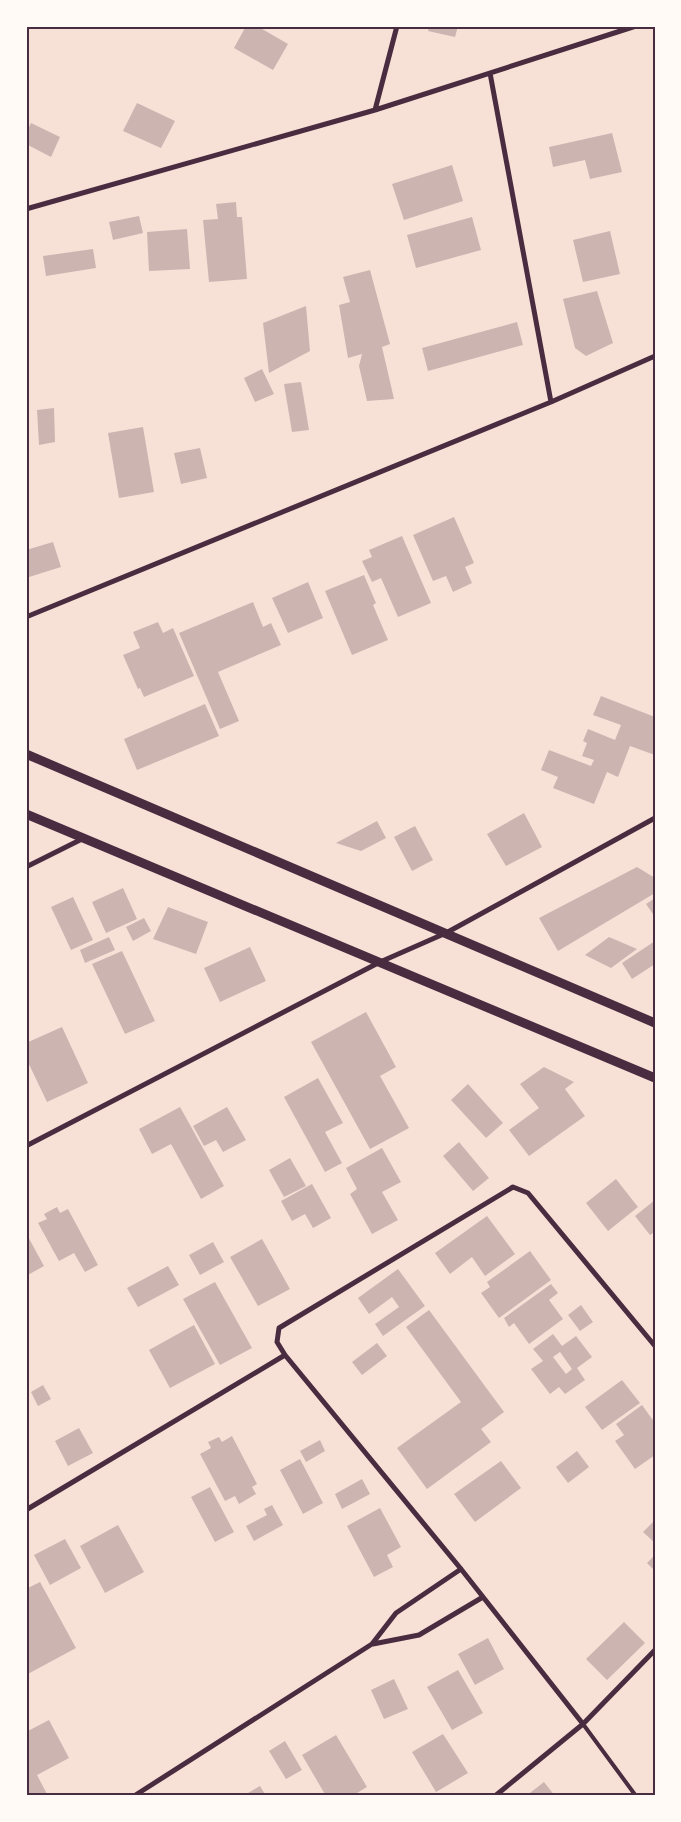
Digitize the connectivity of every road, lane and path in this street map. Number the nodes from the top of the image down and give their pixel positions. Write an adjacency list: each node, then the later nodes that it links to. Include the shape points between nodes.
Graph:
1 (397, 26): 4 (street)
2 (636, 26): 3 (street)
3 (490, 73): 4 (street); 7 (street)
4 (375, 110): 5 (street)
5 (26, 209)
6 (655, 356): 7 (street)
7 (551, 402): 8 (street)
8 (26, 617)
9 (26, 754): 14 (street)
10 (26, 814): 12 (street)
11 (655, 818): 14 (street)
12 (82, 839): 13 (street); 15 (street)
13 (26, 867)
14 (446, 933): 15 (street); 16 (street)
15 (380, 962): 17 (street); 18 (street)
16 (655, 1023)
17 (655, 1078)
18 (26, 1146)
19 (655, 1346): 20 (street, via 528,1193 513,1187 279,1328 277,1342)
20 (285, 1354): 21 (street); 22 (street)
21 (26, 1510)
22 (461, 1570): 23 (street); 24 (street, via 396,1613)
23 (483, 1597): 24 (street, via 419,1635); 26 (street)
24 (372, 1644): 27 (street)
25 (655, 1650): 26 (street)
26 (583, 1724): 28 (street); 29 (lane)
27 (134, 1796)
28 (495, 1796)
29 (636, 1796)

